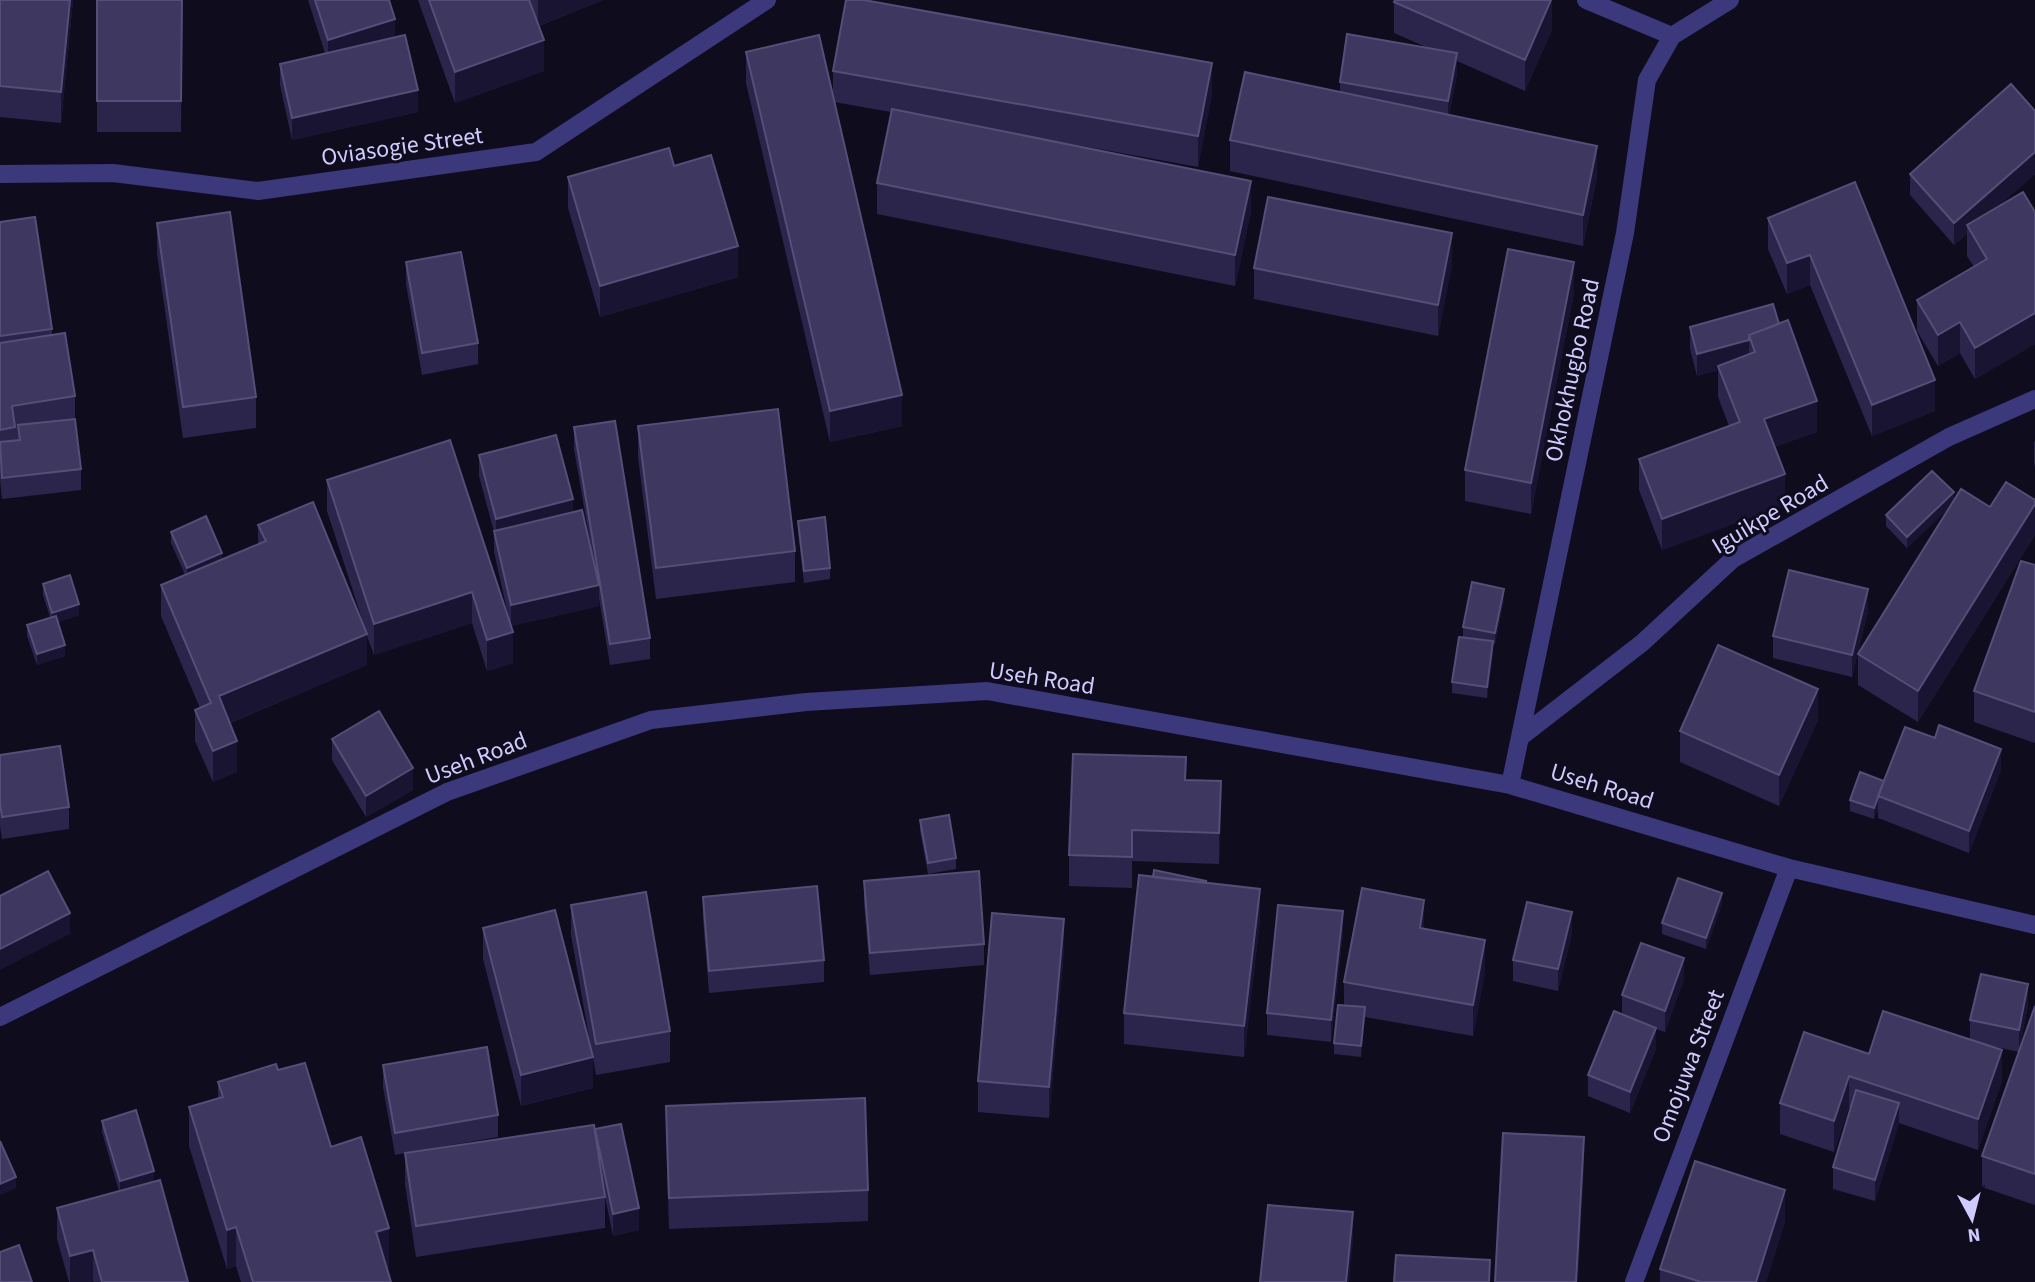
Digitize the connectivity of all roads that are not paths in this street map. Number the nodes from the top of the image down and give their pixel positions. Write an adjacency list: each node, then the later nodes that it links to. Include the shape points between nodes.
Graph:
1 (767, 0): 5 (street, Oviasogie Street, via 536,152 258,191 113,173)
2 (1587, 0): 4 (street)
3 (1730, 0): 4 (street, Okhokhugbo Road)
4 (1672, 36): 7 (street, Okhokhugbo Road, via 1647,80 1625,233)
5 (0, 174)
6 (2035, 399): 7 (street, Iguikpe Road, via 1949,437 1733,559 1642,643)
7 (1522, 736): 8 (street, Okhokhugbo Road)
8 (1510, 785): 9 (street, Useh Road); 11 (street, Useh Road, via 987,691 806,702 651,720 447,792)
9 (1789, 868): 10 (street, Useh Road); 12 (street, Omojuwa Street)
10 (2035, 925)
11 (0, 1017)
12 (1634, 1282)

